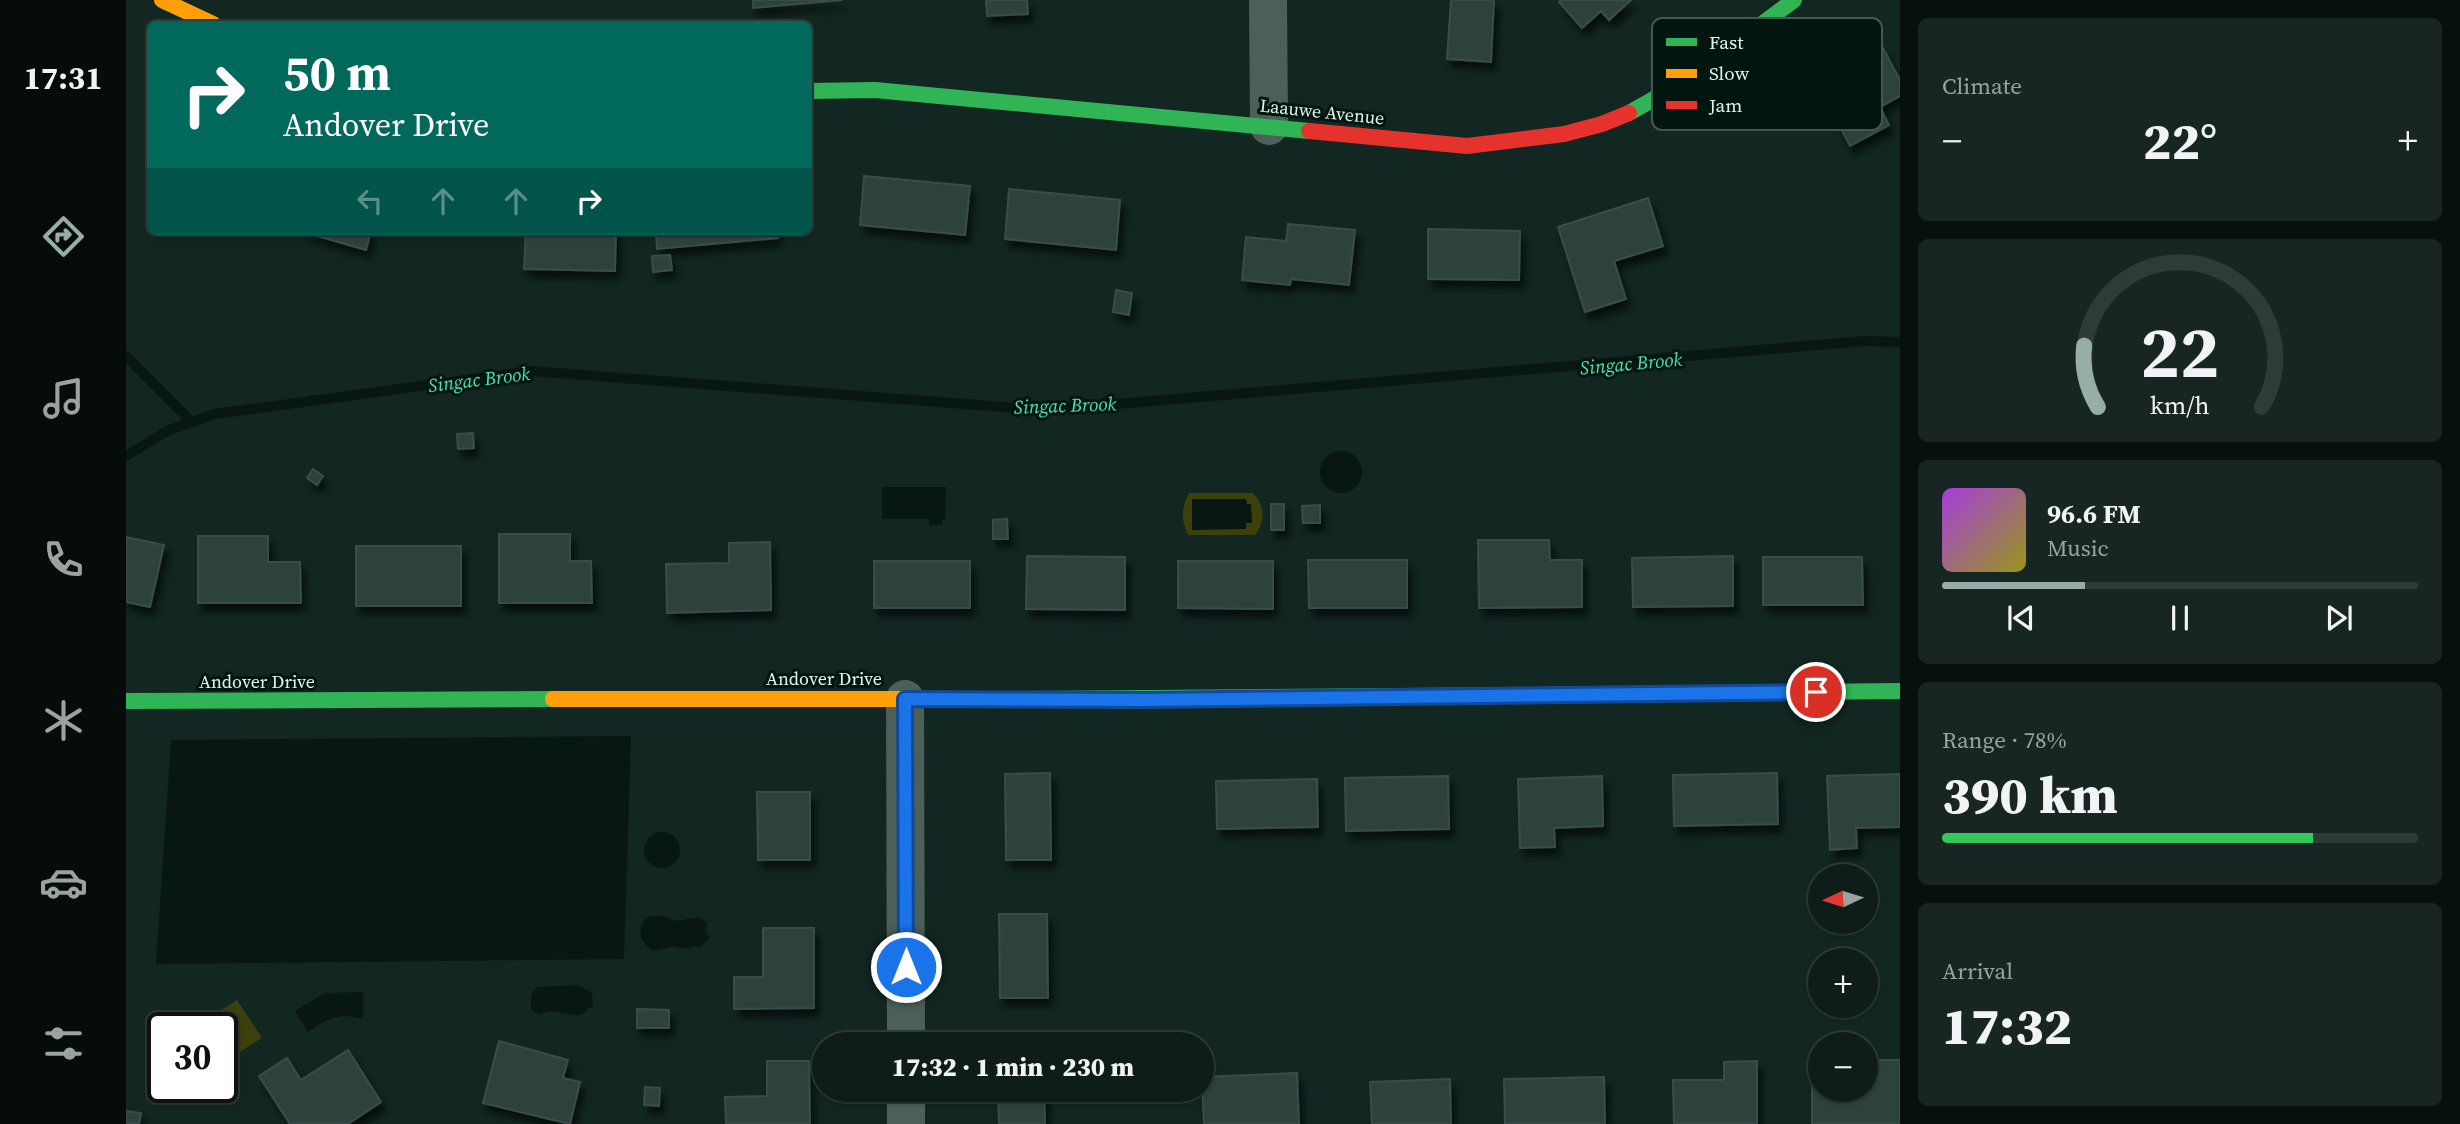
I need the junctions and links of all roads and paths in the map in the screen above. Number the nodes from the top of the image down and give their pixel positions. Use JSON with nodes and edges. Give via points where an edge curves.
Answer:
{"nodes":[{"id":1,"x":162,"y":0,"type":"edge"},
{"id":2,"x":1268,"y":0,"type":"edge"},
{"id":3,"x":1787,"y":3,"type":"edge"},
{"id":4,"x":1768,"y":18,"type":"edge"},
{"id":5,"x":207,"y":21,"type":"edge"},
{"id":6,"x":812,"y":91,"type":"edge"},
{"id":7,"x":1652,"y":100,"type":"edge"},
{"id":8,"x":1269,"y":126,"type":"junction"},
{"id":9,"x":1900,"y":691,"type":"edge"},
{"id":10,"x":905,"y":699,"type":"junction"},
{"id":11,"x":126,"y":701,"type":"edge"},
{"id":12,"x":906,"y":1032,"type":"edge"},
{"id":13,"x":906,"y":1102,"type":"edge"},
{"id":14,"x":906,"y":1124,"type":"edge"}],
"edges":[{"from":1,"to":5,"type":"street"},
{"from":2,"to":8,"type":"street"},
{"from":3,"to":4,"type":"street","name":"Laauwe Avenue"},
{"from":6,"to":8,"type":"street","name":"Laauwe Avenue","via":[[875,90]]},
{"from":7,"to":8,"type":"street","name":"Laauwe Avenue","via":[[1619,118],[1567,133],[1467,146]]},
{"from":9,"to":10,"type":"street","name":"Andover Drive"},
{"from":10,"to":11,"type":"street","name":"Andover Drive"},
{"from":10,"to":12,"type":"street"},
{"from":13,"to":14,"type":"street"}]}
